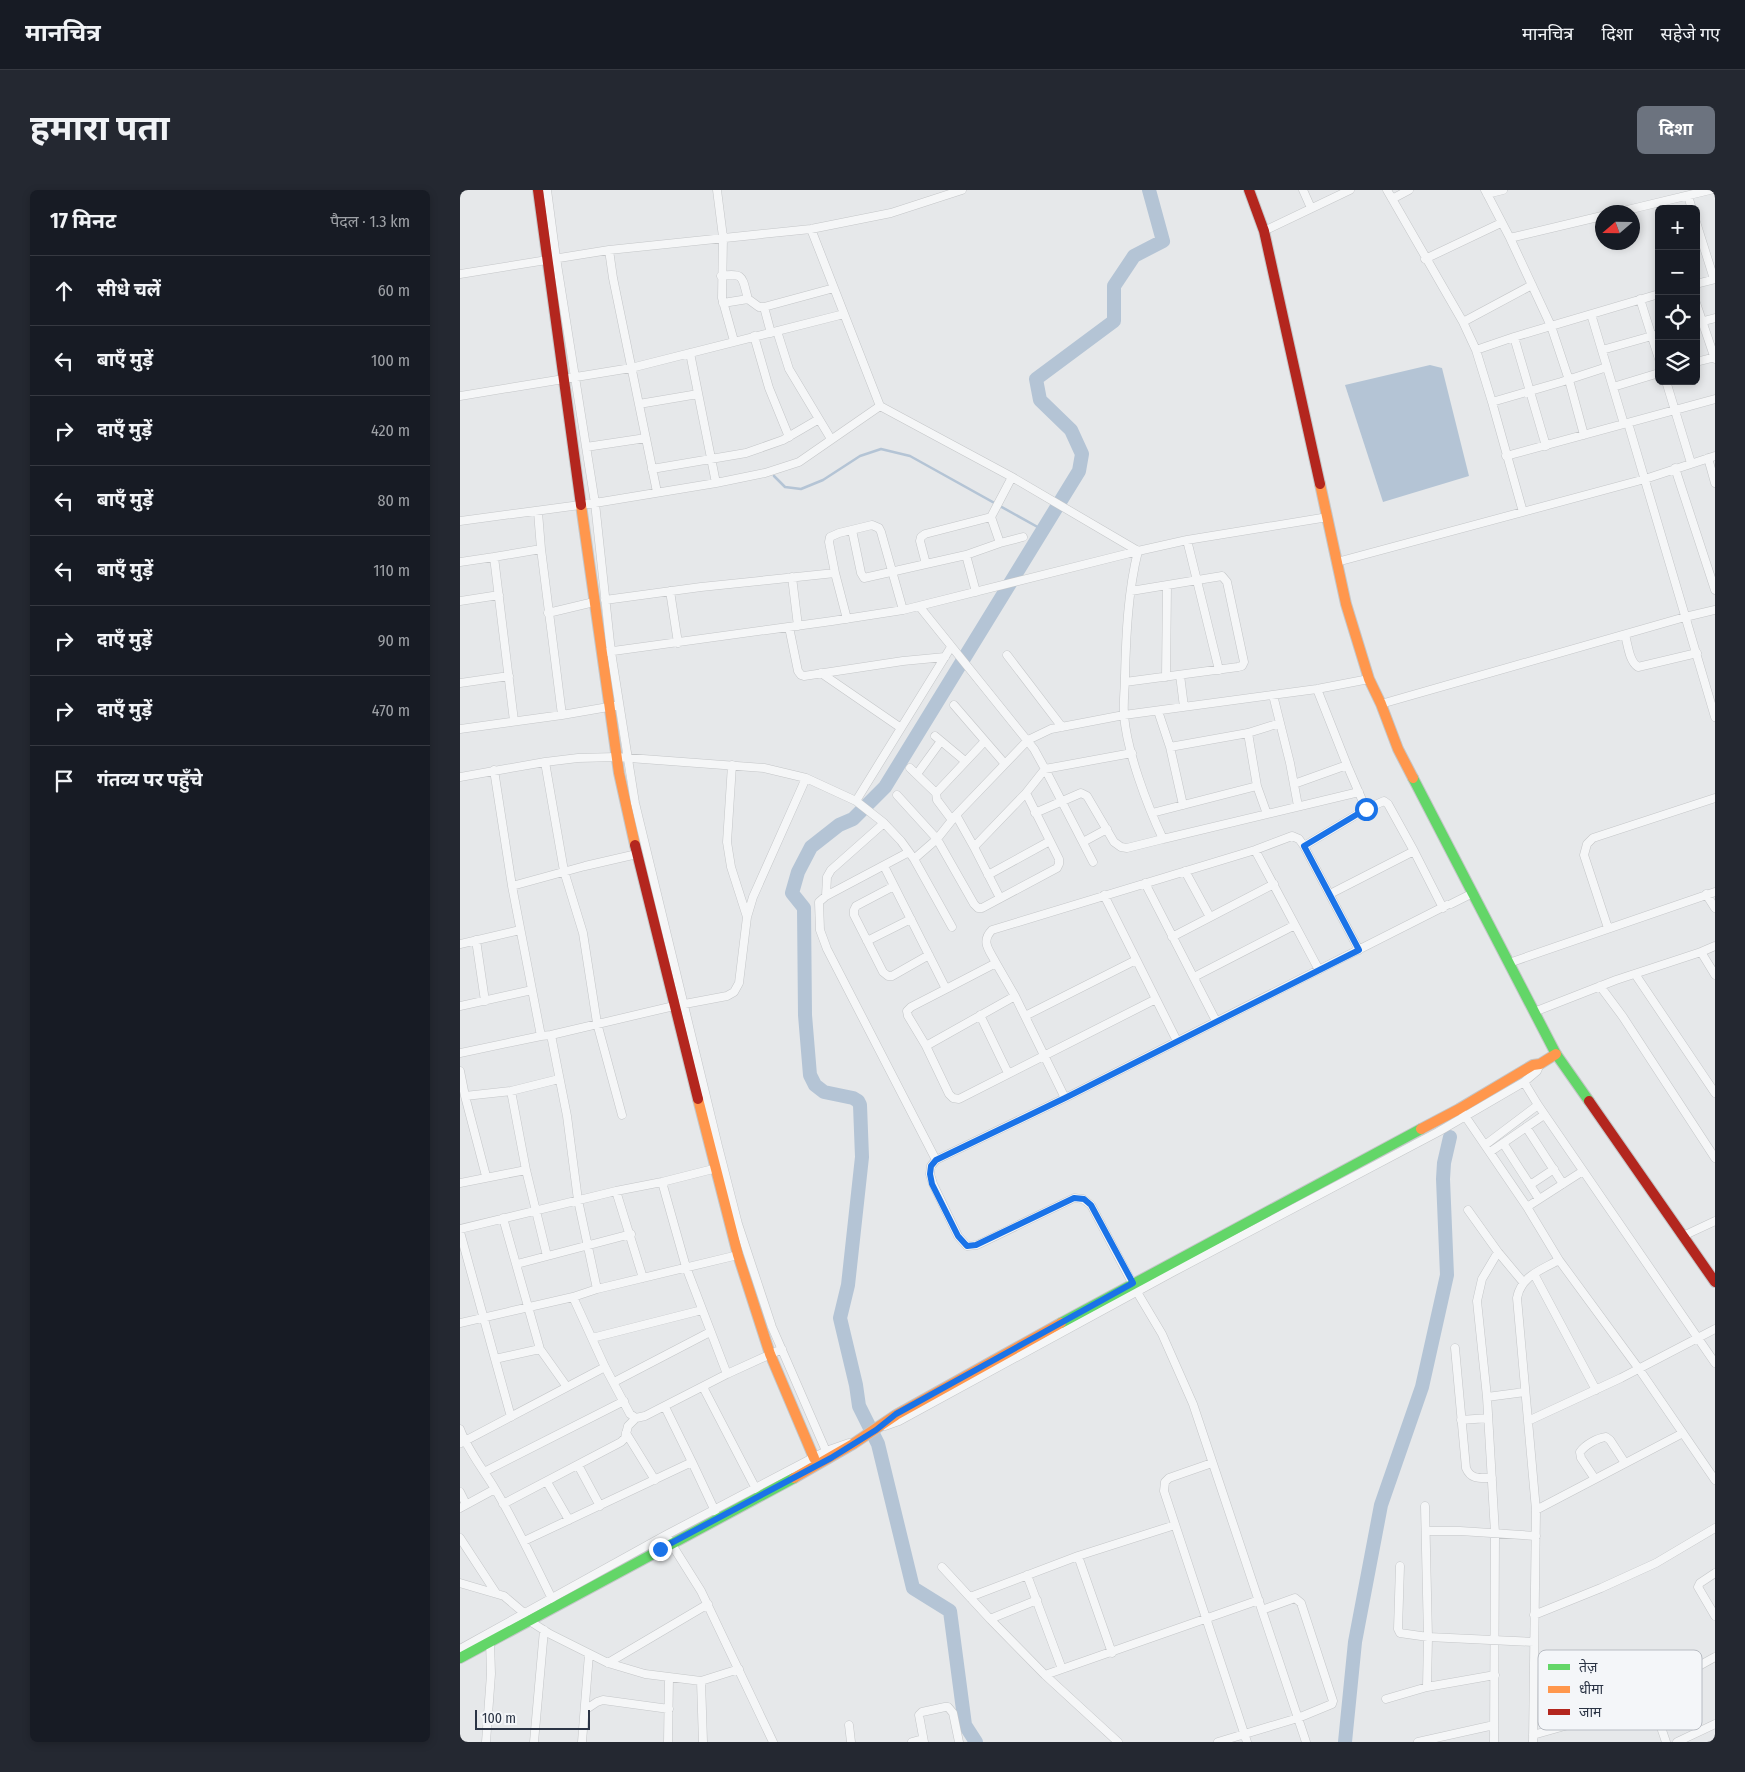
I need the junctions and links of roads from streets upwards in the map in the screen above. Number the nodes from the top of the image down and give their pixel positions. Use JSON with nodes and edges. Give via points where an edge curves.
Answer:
{"nodes":[{"id":1,"x":538,"y":190,"type":"edge"},
{"id":2,"x":547,"y":190,"type":"edge"},
{"id":3,"x":717,"y":190,"type":"edge"},
{"id":4,"x":962,"y":190,"type":"edge"},
{"id":5,"x":1249,"y":190,"type":"edge"},
{"id":6,"x":1303,"y":190,"type":"edge"},
{"id":7,"x":1350,"y":190,"type":"edge"},
{"id":8,"x":1387,"y":190,"type":"edge"},
{"id":9,"x":1409,"y":190,"type":"edge"},
{"id":10,"x":1503,"y":190,"type":"edge"},
{"id":11,"x":1710,"y":190,"type":"edge"},
{"id":12,"x":1486,"y":192,"type":"edge"},
{"id":13,"x":1688,"y":196,"type":"junction"},
{"id":14,"x":1392,"y":199,"type":"junction"},
{"id":15,"x":1691,"y":205,"type":"edge"},
{"id":16,"x":1640,"y":207,"type":"edge"},
{"id":17,"x":1311,"y":208,"type":"junction"},
{"id":18,"x":1595,"y":218,"type":"edge"},
{"id":19,"x":1501,"y":223,"type":"junction"},
{"id":20,"x":811,"y":229,"type":"junction"},
{"id":21,"x":1264,"y":231,"type":"junction"},
{"id":22,"x":1700,"y":235,"type":"edge"},
{"id":23,"x":724,"y":237,"type":"junction"},
{"id":24,"x":1510,"y":238,"type":"junction"},
{"id":25,"x":609,"y":250,"type":"junction"},
{"id":26,"x":552,"y":259,"type":"junction"},
{"id":27,"x":1425,"y":259,"type":"junction"},
{"id":28,"x":460,"y":274,"type":"edge"},
{"id":29,"x":722,"y":276,"type":"junction"},
{"id":30,"x":1714,"y":279,"type":"edge"},
{"id":31,"x":1700,"y":283,"type":"edge"},
{"id":32,"x":1532,"y":285,"type":"junction"},
{"id":33,"x":834,"y":288,"type":"junction"},
{"id":34,"x":1655,"y":295,"type":"edge"},
{"id":35,"x":748,"y":298,"type":"junction"},
{"id":36,"x":1640,"y":299,"type":"junction"},
{"id":37,"x":723,"y":303,"type":"junction"},
{"id":38,"x":764,"y":307,"type":"junction"},
{"id":39,"x":844,"y":314,"type":"junction"},
{"id":40,"x":1591,"y":314,"type":"junction"},
{"id":41,"x":1715,"y":318,"type":"edge"},
{"id":42,"x":1463,"y":322,"type":"junction"},
{"id":43,"x":1700,"y":322,"type":"edge"},
{"id":44,"x":1700,"y":324,"type":"edge"},
{"id":45,"x":1551,"y":326,"type":"junction"},
{"id":46,"x":774,"y":332,"type":"junction"},
{"id":47,"x":1655,"y":335,"type":"edge"},
{"id":48,"x":754,"y":336,"type":"junction"},
{"id":49,"x":1514,"y":337,"type":"junction"},
{"id":50,"x":734,"y":341,"type":"junction"},
{"id":51,"x":1476,"y":350,"type":"junction"},
{"id":52,"x":1602,"y":350,"type":"junction"},
{"id":53,"x":690,"y":352,"type":"junction"},
{"id":54,"x":1715,"y":358,"type":"edge"},
{"id":55,"x":1700,"y":361,"type":"edge"},
{"id":56,"x":1607,"y":366,"type":"junction"},
{"id":57,"x":631,"y":368,"type":"junction"},
{"id":58,"x":1655,"y":374,"type":"edge"},
{"id":59,"x":575,"y":376,"type":"junction"},
{"id":60,"x":564,"y":378,"type":"junction"},
{"id":61,"x":1569,"y":380,"type":"junction"},
{"id":62,"x":1667,"y":385,"type":"edge"},
{"id":63,"x":1613,"y":387,"type":"junction"},
{"id":64,"x":1530,"y":391,"type":"junction"},
{"id":65,"x":698,"y":394,"type":"junction"},
{"id":66,"x":460,"y":396,"type":"edge"},
{"id":67,"x":1715,"y":400,"type":"edge"},
{"id":68,"x":1492,"y":402,"type":"junction"},
{"id":69,"x":639,"y":404,"type":"junction"},
{"id":70,"x":880,"y":406,"type":"junction"},
{"id":71,"x":1675,"y":411,"type":"junction"},
{"id":72,"x":818,"y":420,"type":"junction"},
{"id":73,"x":1626,"y":424,"type":"junction"},
{"id":74,"x":1584,"y":435,"type":"junction"},
{"id":75,"x":789,"y":437,"type":"junction"},
{"id":76,"x":646,"y":438,"type":"junction"},
{"id":77,"x":831,"y":439,"type":"junction"},
{"id":78,"x":1546,"y":446,"type":"junction"},
{"id":79,"x":586,"y":447,"type":"junction"},
{"id":80,"x":1506,"y":456,"type":"junction"},
{"id":81,"x":1712,"y":457,"type":"edge"},
{"id":82,"x":711,"y":460,"type":"junction"},
{"id":83,"x":1691,"y":463,"type":"junction"},
{"id":84,"x":1676,"y":468,"type":"junction"},
{"id":85,"x":652,"y":469,"type":"junction"},
{"id":86,"x":1012,"y":477,"type":"junction"},
{"id":87,"x":1645,"y":478,"type":"junction"},
{"id":88,"x":716,"y":483,"type":"junction"},
{"id":89,"x":1715,"y":483,"type":"edge"},
{"id":90,"x":657,"y":492,"type":"junction"},
{"id":91,"x":595,"y":503,"type":"junction"},
{"id":92,"x":581,"y":505,"type":"junction"},
{"id":93,"x":538,"y":512,"type":"junction"},
{"id":94,"x":1523,"y":512,"type":"junction"},
{"id":95,"x":993,"y":515,"type":"junction"},
{"id":96,"x":1328,"y":517,"type":"junction"},
{"id":97,"x":460,"y":521,"type":"edge"},
{"id":98,"x":852,"y":530,"type":"junction"},
{"id":99,"x":1023,"y":537,"type":"dead end"},
{"id":100,"x":1187,"y":540,"type":"junction"},
{"id":101,"x":1000,"y":544,"type":"junction"},
{"id":102,"x":541,"y":549,"type":"junction"},
{"id":103,"x":1138,"y":551,"type":"junction"},
{"id":104,"x":966,"y":555,"type":"junction"},
{"id":105,"x":494,"y":557,"type":"junction"},
{"id":106,"x":460,"y":562,"type":"edge"},
{"id":107,"x":1338,"y":562,"type":"junction"},
{"id":108,"x":926,"y":564,"type":"junction"},
{"id":109,"x":835,"y":572,"type":"junction"},
{"id":110,"x":892,"y":572,"type":"junction"},
{"id":111,"x":792,"y":577,"type":"junction"},
{"id":112,"x":1196,"y":580,"type":"junction"},
{"id":113,"x":1167,"y":585,"type":"junction"},
{"id":114,"x":1715,"y":590,"type":"edge"},
{"id":115,"x":670,"y":591,"type":"junction"},
{"id":116,"x":1131,"y":591,"type":"junction"},
{"id":117,"x":976,"y":592,"type":"junction"},
{"id":118,"x":499,"y":595,"type":"junction"},
{"id":119,"x":605,"y":600,"type":"junction"},
{"id":120,"x":460,"y":601,"type":"edge"},
{"id":121,"x":594,"y":602,"type":"junction"},
{"id":122,"x":919,"y":606,"type":"junction"},
{"id":123,"x":903,"y":610,"type":"junction"},
{"id":124,"x":1715,"y":610,"type":"edge"},
{"id":125,"x":548,"y":613,"type":"junction"},
{"id":126,"x":1685,"y":617,"type":"junction"},
{"id":127,"x":847,"y":619,"type":"junction"},
{"id":128,"x":798,"y":626,"type":"junction"},
{"id":129,"x":789,"y":627,"type":"junction"},
{"id":130,"x":1625,"y":635,"type":"junction"},
{"id":131,"x":678,"y":643,"type":"junction"},
{"id":132,"x":952,"y":647,"type":"junction"},
{"id":133,"x":606,"y":652,"type":"junction"},
{"id":134,"x":1697,"y":652,"type":"junction"},
{"id":135,"x":1007,"y":655,"type":"dead end"},
{"id":136,"x":945,"y":657,"type":"junction"},
{"id":137,"x":1218,"y":670,"type":"junction"},
{"id":138,"x":821,"y":674,"type":"junction"},
{"id":139,"x":1180,"y":675,"type":"junction"},
{"id":140,"x":509,"y":676,"type":"junction"},
{"id":141,"x":1166,"y":677,"type":"junction"},
{"id":142,"x":1369,"y":679,"type":"junction"},
{"id":143,"x":1125,"y":682,"type":"junction"},
{"id":144,"x":460,"y":683,"type":"edge"},
{"id":145,"x":1317,"y":689,"type":"junction"},
{"id":146,"x":1273,"y":695,"type":"junction"},
{"id":147,"x":1381,"y":704,"type":"junction"},
{"id":148,"x":954,"y":705,"type":"dead end"},
{"id":149,"x":614,"y":706,"type":"junction"},
{"id":150,"x":1184,"y":707,"type":"junction"},
{"id":151,"x":1158,"y":711,"type":"junction"},
{"id":152,"x":562,"y":715,"type":"junction"},
{"id":153,"x":1124,"y":715,"type":"junction"},
{"id":154,"x":1715,"y":717,"type":"edge"},
{"id":155,"x":514,"y":721,"type":"junction"},
{"id":156,"x":1280,"y":723,"type":"junction"},
{"id":157,"x":1062,"y":727,"type":"junction"},
{"id":158,"x":901,"y":728,"type":"junction"},
{"id":159,"x":460,"y":729,"type":"edge"},
{"id":160,"x":1248,"y":733,"type":"junction"},
{"id":161,"x":1028,"y":740,"type":"junction"},
{"id":162,"x":985,"y":741,"type":"junction"},
{"id":163,"x":1170,"y":747,"type":"junction"},
{"id":164,"x":1132,"y":753,"type":"junction"},
{"id":165,"x":616,"y":757,"type":"junction"},
{"id":166,"x":627,"y":758,"type":"junction"},
{"id":167,"x":965,"y":761,"type":"junction"},
{"id":168,"x":545,"y":762,"type":"junction"},
{"id":169,"x":1005,"y":764,"type":"junction"},
{"id":170,"x":732,"y":765,"type":"junction"},
{"id":171,"x":1347,"y":765,"type":"junction"},
{"id":172,"x":910,"y":768,"type":"dead end"},
{"id":173,"x":1045,"y":769,"type":"junction"},
{"id":174,"x":494,"y":770,"type":"junction"},
{"id":175,"x":917,"y":774,"type":"junction"},
{"id":176,"x":460,"y":777,"type":"edge"},
{"id":177,"x":806,"y":778,"type":"junction"},
{"id":178,"x":1294,"y":784,"type":"junction"},
{"id":179,"x":1257,"y":786,"type":"junction"},
{"id":180,"x":1359,"y":792,"type":"junction"},
{"id":181,"x":936,"y":793,"type":"junction"},
{"id":182,"x":1026,"y":793,"type":"junction"},
{"id":183,"x":897,"y":795,"type":"dead end"},
{"id":184,"x":1715,"y":798,"type":"edge"},
{"id":185,"x":1062,"y":801,"type":"junction"},
{"id":186,"x":859,"y":803,"type":"junction"},
{"id":187,"x":1183,"y":804,"type":"junction"},
{"id":188,"x":1298,"y":806,"type":"junction"},
{"id":189,"x":1366,"y":809,"type":"junction"},
{"id":190,"x":1036,"y":813,"type":"junction"},
{"id":191,"x":1152,"y":813,"type":"junction"},
{"id":192,"x":1267,"y":814,"type":"junction"},
{"id":193,"x":954,"y":818,"type":"junction"},
{"id":194,"x":881,"y":821,"type":"junction"},
{"id":195,"x":1107,"y":829,"type":"junction"},
{"id":196,"x":1163,"y":838,"type":"junction"},
{"id":197,"x":937,"y":839,"type":"junction"},
{"id":198,"x":1050,"y":841,"type":"junction"},
{"id":199,"x":1082,"y":842,"type":"junction"},
{"id":200,"x":974,"y":846,"type":"junction"},
{"id":201,"x":1304,"y":846,"type":"junction"},
{"id":202,"x":1255,"y":850,"type":"junction"},
{"id":203,"x":1414,"y":851,"type":"junction"},
{"id":204,"x":909,"y":852,"type":"junction"},
{"id":205,"x":637,"y":854,"type":"junction"},
{"id":206,"x":914,"y":859,"type":"junction"},
{"id":207,"x":1093,"y":862,"type":"dead end"},
{"id":208,"x":884,"y":866,"type":"junction"},
{"id":209,"x":1185,"y":871,"type":"junction"},
{"id":210,"x":564,"y":872,"type":"junction"},
{"id":211,"x":988,"y":875,"type":"junction"},
{"id":212,"x":1145,"y":883,"type":"junction"},
{"id":213,"x":1274,"y":884,"type":"junction"},
{"id":214,"x":512,"y":886,"type":"junction"},
{"id":215,"x":894,"y":886,"type":"junction"},
{"id":216,"x":1715,"y":892,"type":"edge"},
{"id":217,"x":1473,"y":893,"type":"junction"},
{"id":218,"x":1330,"y":894,"type":"junction"},
{"id":219,"x":1706,"y":894,"type":"junction"},
{"id":220,"x":826,"y":896,"type":"junction"},
{"id":221,"x":1104,"y":896,"type":"junction"},
{"id":222,"x":1000,"y":898,"type":"junction"},
{"id":223,"x":1447,"y":906,"type":"junction"},
{"id":224,"x":1715,"y":908,"type":"edge"},
{"id":225,"x":747,"y":917,"type":"junction"},
{"id":226,"x":1210,"y":917,"type":"junction"},
{"id":227,"x":911,"y":919,"type":"junction"},
{"id":228,"x":1295,"y":925,"type":"junction"},
{"id":229,"x":952,"y":927,"type":"dead end"},
{"id":230,"x":1608,"y":928,"type":"junction"},
{"id":231,"x":520,"y":930,"type":"junction"},
{"id":232,"x":1172,"y":936,"type":"junction"},
{"id":233,"x":476,"y":940,"type":"junction"},
{"id":234,"x":867,"y":941,"type":"junction"},
{"id":235,"x":460,"y":944,"type":"edge"},
{"id":236,"x":1715,"y":946,"type":"edge"},
{"id":237,"x":1359,"y":950,"type":"junction"},
{"id":238,"x":1701,"y":952,"type":"junction"},
{"id":239,"x":929,"y":955,"type":"junction"},
{"id":240,"x":1136,"y":960,"type":"junction"},
{"id":241,"x":996,"y":963,"type":"junction"},
{"id":242,"x":1509,"y":963,"type":"junction"},
{"id":243,"x":1319,"y":970,"type":"junction"},
{"id":244,"x":1635,"y":974,"type":"junction"},
{"id":245,"x":1715,"y":975,"type":"edge"},
{"id":246,"x":1194,"y":977,"type":"junction"},
{"id":247,"x":1600,"y":986,"type":"junction"},
{"id":248,"x":946,"y":989,"type":"junction"},
{"id":249,"x":532,"y":990,"type":"junction"},
{"id":250,"x":1015,"y":996,"type":"junction"},
{"id":251,"x":1156,"y":999,"type":"junction"},
{"id":252,"x":485,"y":1000,"type":"junction"},
{"id":253,"x":460,"y":1006,"type":"edge"},
{"id":254,"x":679,"y":1006,"type":"junction"},
{"id":255,"x":1534,"y":1012,"type":"junction"},
{"id":256,"x":980,"y":1015,"type":"junction"},
{"id":257,"x":1025,"y":1016,"type":"junction"},
{"id":258,"x":1216,"y":1021,"type":"junction"},
{"id":259,"x":597,"y":1023,"type":"junction"},
{"id":260,"x":551,"y":1035,"type":"junction"},
{"id":261,"x":541,"y":1036,"type":"junction"},
{"id":262,"x":1177,"y":1041,"type":"junction"},
{"id":263,"x":926,"y":1046,"type":"junction"},
{"id":264,"x":460,"y":1053,"type":"edge"},
{"id":265,"x":1556,"y":1054,"type":"junction"},
{"id":266,"x":1044,"y":1055,"type":"junction"},
{"id":267,"x":1540,"y":1064,"type":"junction"},
{"id":268,"x":460,"y":1071,"type":"edge"},
{"id":269,"x":1008,"y":1073,"type":"junction"},
{"id":270,"x":559,"y":1079,"type":"junction"},
{"id":271,"x":1524,"y":1082,"type":"junction"},
{"id":272,"x":511,"y":1090,"type":"junction"},
{"id":273,"x":1715,"y":1093,"type":"edge"},
{"id":274,"x":465,"y":1096,"type":"junction"},
{"id":275,"x":1065,"y":1098,"type":"junction"},
{"id":276,"x":1538,"y":1105,"type":"junction"},
{"id":277,"x":1462,"y":1112,"type":"junction"},
{"id":278,"x":1544,"y":1115,"type":"junction"},
{"id":279,"x":622,"y":1116,"type":"dead end"},
{"id":280,"x":1526,"y":1127,"type":"junction"},
{"id":281,"x":1503,"y":1143,"type":"junction"},
{"id":282,"x":1485,"y":1145,"type":"junction"},
{"id":283,"x":1490,"y":1152,"type":"junction"},
{"id":284,"x":1715,"y":1158,"type":"edge"},
{"id":285,"x":936,"y":1160,"type":"junction"},
{"id":286,"x":719,"y":1167,"type":"junction"},
{"id":287,"x":1554,"y":1169,"type":"junction"},
{"id":288,"x":526,"y":1170,"type":"junction"},
{"id":289,"x":1583,"y":1171,"type":"junction"},
{"id":290,"x":486,"y":1176,"type":"junction"},
{"id":291,"x":460,"y":1182,"type":"edge"},
{"id":292,"x":662,"y":1182,"type":"junction"},
{"id":293,"x":1563,"y":1184,"type":"junction"},
{"id":294,"x":1530,"y":1185,"type":"junction"},
{"id":295,"x":616,"y":1191,"type":"junction"},
{"id":296,"x":1540,"y":1199,"type":"junction"},
{"id":297,"x":578,"y":1200,"type":"junction"},
{"id":298,"x":1527,"y":1207,"type":"junction"},
{"id":299,"x":535,"y":1210,"type":"junction"},
{"id":300,"x":1468,"y":1210,"type":"dead end"},
{"id":301,"x":503,"y":1218,"type":"junction"},
{"id":302,"x":1715,"y":1221,"type":"edge"},
{"id":303,"x":460,"y":1231,"type":"edge"},
{"id":304,"x":630,"y":1234,"type":"junction"},
{"id":305,"x":1683,"y":1236,"type":"junction"},
{"id":306,"x":588,"y":1245,"type":"junction"},
{"id":307,"x":1498,"y":1252,"type":"junction"},
{"id":308,"x":738,"y":1255,"type":"junction"},
{"id":309,"x":547,"y":1256,"type":"junction"},
{"id":310,"x":1559,"y":1260,"type":"junction"},
{"id":311,"x":517,"y":1264,"type":"junction"},
{"id":312,"x":686,"y":1267,"type":"junction"},
{"id":313,"x":1534,"y":1274,"type":"junction"},
{"id":314,"x":644,"y":1278,"type":"junction"},
{"id":315,"x":1523,"y":1282,"type":"junction"},
{"id":316,"x":1715,"y":1282,"type":"edge"},
{"id":317,"x":1135,"y":1288,"type":"junction"},
{"id":318,"x":597,"y":1289,"type":"junction"},
{"id":319,"x":573,"y":1297,"type":"junction"},
{"id":320,"x":529,"y":1307,"type":"junction"},
{"id":321,"x":702,"y":1310,"type":"junction"},
{"id":322,"x":484,"y":1317,"type":"junction"},
{"id":323,"x":460,"y":1323,"type":"edge"},
{"id":324,"x":1715,"y":1330,"type":"edge"},
{"id":325,"x":710,"y":1332,"type":"junction"},
{"id":326,"x":592,"y":1338,"type":"junction"},
{"id":327,"x":1698,"y":1339,"type":"junction"},
{"id":328,"x":1455,"y":1348,"type":"dead end"},
{"id":329,"x":540,"y":1349,"type":"junction"},
{"id":330,"x":782,"y":1349,"type":"junction"},
{"id":331,"x":770,"y":1354,"type":"junction"},
{"id":332,"x":494,"y":1359,"type":"junction"},
{"id":333,"x":1715,"y":1363,"type":"edge"},
{"id":334,"x":605,"y":1367,"type":"junction"},
{"id":335,"x":1639,"y":1369,"type":"junction"},
{"id":336,"x":727,"y":1374,"type":"junction"},
{"id":337,"x":614,"y":1382,"type":"junction"},
{"id":338,"x":567,"y":1387,"type":"junction"},
{"id":339,"x":703,"y":1387,"type":"junction"},
{"id":340,"x":1596,"y":1390,"type":"junction"},
{"id":341,"x":1525,"y":1392,"type":"junction"},
{"id":342,"x":1487,"y":1397,"type":"junction"},
{"id":343,"x":624,"y":1401,"type":"junction"},
{"id":344,"x":665,"y":1407,"type":"junction"},
{"id":345,"x":511,"y":1417,"type":"junction"},
{"id":346,"x":636,"y":1418,"type":"junction"},
{"id":347,"x":1488,"y":1418,"type":"junction"},
{"id":348,"x":1461,"y":1420,"type":"junction"},
{"id":349,"x":1528,"y":1421,"type":"junction"},
{"id":350,"x":460,"y":1429,"type":"edge"},
{"id":351,"x":1682,"y":1433,"type":"junction"},
{"id":352,"x":626,"y":1434,"type":"junction"},
{"id":353,"x":855,"y":1441,"type":"junction"},
{"id":354,"x":462,"y":1442,"type":"edge"},
{"id":355,"x":826,"y":1452,"type":"junction"},
{"id":356,"x":814,"y":1458,"type":"junction"},
{"id":357,"x":692,"y":1462,"type":"junction"},
{"id":358,"x":1212,"y":1462,"type":"junction"},
{"id":359,"x":1625,"y":1463,"type":"junction"},
{"id":360,"x":578,"y":1466,"type":"junction"},
{"id":361,"x":484,"y":1472,"type":"junction"},
{"id":362,"x":1492,"y":1478,"type":"junction"},
{"id":363,"x":1595,"y":1479,"type":"junction"},
{"id":364,"x":655,"y":1480,"type":"junction"},
{"id":365,"x":1715,"y":1480,"type":"edge"},
{"id":366,"x":546,"y":1482,"type":"junction"},
{"id":367,"x":756,"y":1488,"type":"junction"},
{"id":368,"x":495,"y":1489,"type":"junction"},
{"id":369,"x":460,"y":1492,"type":"edge"},
{"id":370,"x":503,"y":1504,"type":"junction"},
{"id":371,"x":463,"y":1506,"type":"edge"},
{"id":372,"x":600,"y":1506,"type":"junction"},
{"id":373,"x":1425,"y":1506,"type":"dead end"},
{"id":374,"x":1536,"y":1510,"type":"junction"},
{"id":375,"x":715,"y":1511,"type":"junction"},
{"id":376,"x":569,"y":1520,"type":"junction"},
{"id":377,"x":1175,"y":1525,"type":"junction"},
{"id":378,"x":1715,"y":1528,"type":"edge"},
{"id":379,"x":1426,"y":1530,"type":"junction"},
{"id":380,"x":1495,"y":1533,"type":"junction"},
{"id":381,"x":1536,"y":1536,"type":"junction"},
{"id":382,"x":460,"y":1538,"type":"edge"},
{"id":383,"x":669,"y":1539,"type":"junction"},
{"id":384,"x":524,"y":1542,"type":"junction"},
{"id":385,"x":1078,"y":1556,"type":"junction"},
{"id":386,"x":1400,"y":1566,"type":"dead end"},
{"id":387,"x":942,"y":1567,"type":"dead end"},
{"id":388,"x":1715,"y":1573,"type":"edge"},
{"id":389,"x":1027,"y":1575,"type":"junction"},
{"id":390,"x":460,"y":1583,"type":"edge"},
{"id":391,"x":496,"y":1593,"type":"junction"},
{"id":392,"x":970,"y":1597,"type":"junction"},
{"id":393,"x":552,"y":1599,"type":"junction"},
{"id":394,"x":1037,"y":1600,"type":"junction"},
{"id":395,"x":1259,"y":1600,"type":"junction"},
{"id":396,"x":708,"y":1604,"type":"junction"},
{"id":397,"x":1262,"y":1610,"type":"junction"},
{"id":398,"x":1534,"y":1615,"type":"junction"},
{"id":399,"x":1715,"y":1616,"type":"edge"},
{"id":400,"x":526,"y":1617,"type":"junction"},
{"id":401,"x":990,"y":1619,"type":"junction"},
{"id":402,"x":1206,"y":1619,"type":"junction"},
{"id":403,"x":544,"y":1630,"type":"junction"},
{"id":404,"x":1428,"y":1637,"type":"junction"},
{"id":405,"x":490,"y":1641,"type":"junction"},
{"id":406,"x":1495,"y":1641,"type":"junction"},
{"id":407,"x":1534,"y":1642,"type":"junction"},
{"id":408,"x":460,"y":1649,"type":"edge"},
{"id":409,"x":1112,"y":1653,"type":"junction"},
{"id":410,"x":589,"y":1654,"type":"junction"},
{"id":411,"x":1715,"y":1657,"type":"edge"},
{"id":412,"x":460,"y":1658,"type":"edge"},
{"id":413,"x":608,"y":1663,"type":"junction"},
{"id":414,"x":1702,"y":1664,"type":"edge"},
{"id":415,"x":739,"y":1669,"type":"junction"},
{"id":416,"x":1062,"y":1670,"type":"junction"},
{"id":417,"x":1045,"y":1675,"type":"junction"},
{"id":418,"x":1494,"y":1675,"type":"junction"},
{"id":419,"x":669,"y":1677,"type":"junction"},
{"id":420,"x":701,"y":1681,"type":"junction"},
{"id":421,"x":1427,"y":1688,"type":"junction"},
{"id":422,"x":1386,"y":1699,"type":"dead end"},
{"id":423,"x":668,"y":1709,"type":"junction"},
{"id":424,"x":585,"y":1710,"type":"junction"},
{"id":425,"x":1298,"y":1718,"type":"junction"},
{"id":426,"x":1715,"y":1724,"type":"edge"},
{"id":427,"x":849,"y":1725,"type":"dead end"},
{"id":428,"x":1494,"y":1725,"type":"junction"},
{"id":429,"x":1558,"y":1730,"type":"edge"},
{"id":430,"x":1662,"y":1730,"type":"edge"},
{"id":431,"x":1246,"y":1738,"type":"edge"},
{"id":432,"x":1533,"y":1739,"type":"edge"},
{"id":433,"x":924,"y":1741,"type":"edge"},
{"id":434,"x":486,"y":1742,"type":"edge"},
{"id":435,"x":534,"y":1742,"type":"edge"},
{"id":436,"x":582,"y":1742,"type":"edge"},
{"id":437,"x":668,"y":1742,"type":"edge"},
{"id":438,"x":703,"y":1742,"type":"edge"},
{"id":439,"x":773,"y":1742,"type":"edge"},
{"id":440,"x":852,"y":1742,"type":"edge"},
{"id":441,"x":912,"y":1742,"type":"edge"},
{"id":442,"x":958,"y":1742,"type":"edge"},
{"id":443,"x":1118,"y":1742,"type":"edge"},
{"id":444,"x":1218,"y":1742,"type":"edge"},
{"id":445,"x":1306,"y":1742,"type":"edge"},
{"id":446,"x":1418,"y":1742,"type":"edge"},
{"id":447,"x":1494,"y":1742,"type":"edge"},
{"id":448,"x":1666,"y":1742,"type":"edge"},
{"id":449,"x":1677,"y":1742,"type":"edge"}],
"edges":[{"from":1,"to":26,"type":"street"},
{"from":2,"to":26,"type":"street"},
{"from":3,"to":23,"type":"street"},
{"from":4,"to":20,"type":"street","via":[[891,213]]},
{"from":5,"to":21,"type":"street"},
{"from":6,"to":17,"type":"street"},
{"from":7,"to":17,"type":"street"},
{"from":8,"to":14,"type":"street"},
{"from":9,"to":14,"type":"street"},
{"from":10,"to":12,"type":"street"},
{"from":11,"to":13,"type":"street"},
{"from":12,"to":19,"type":"street"},
{"from":13,"to":15,"type":"street"},
{"from":13,"to":16,"type":"street"},
{"from":14,"to":27,"type":"street"},
{"from":17,"to":21,"type":"street"},
{"from":18,"to":24,"type":"street"},
{"from":19,"to":24,"type":"street"},
{"from":19,"to":27,"type":"street"},
{"from":20,"to":23,"type":"street"},
{"from":20,"to":33,"type":"street"},
{"from":21,"to":96,"type":"street"},
{"from":22,"to":30,"type":"street"},
{"from":23,"to":25,"type":"street"},
{"from":23,"to":29,"type":"street"},
{"from":24,"to":32,"type":"street"},
{"from":25,"to":26,"type":"street"},
{"from":25,"to":57,"type":"street"},
{"from":26,"to":28,"type":"street"},
{"from":26,"to":59,"type":"street"},
{"from":26,"to":60,"type":"street"},
{"from":27,"to":42,"type":"street"},
{"from":29,"to":35,"type":"street","via":[[739,275]]},
{"from":29,"to":37,"type":"street"},
{"from":30,"to":31,"type":"street"},
{"from":32,"to":42,"type":"street"},
{"from":32,"to":45,"type":"street"},
{"from":33,"to":38,"type":"street"},
{"from":33,"to":39,"type":"street"},
{"from":34,"to":36,"type":"street"},
{"from":35,"to":37,"type":"street"},
{"from":35,"to":38,"type":"street"},
{"from":36,"to":40,"type":"street"},
{"from":36,"to":47,"type":"street"},
{"from":37,"to":50,"type":"street"},
{"from":38,"to":46,"type":"street"},
{"from":39,"to":46,"type":"street"},
{"from":39,"to":70,"type":"street"},
{"from":40,"to":45,"type":"street"},
{"from":40,"to":52,"type":"street"},
{"from":41,"to":43,"type":"street"},
{"from":42,"to":51,"type":"street"},
{"from":44,"to":54,"type":"street"},
{"from":45,"to":49,"type":"street"},
{"from":45,"to":61,"type":"street"},
{"from":46,"to":48,"type":"street"},
{"from":46,"to":72,"type":"street","via":[[789,369]]},
{"from":47,"to":52,"type":"street"},
{"from":48,"to":50,"type":"street"},
{"from":48,"to":75,"type":"street","via":[[769,388]]},
{"from":49,"to":51,"type":"street"},
{"from":49,"to":64,"type":"street"},
{"from":50,"to":53,"type":"street"},
{"from":51,"to":68,"type":"street"},
{"from":52,"to":56,"type":"street"},
{"from":53,"to":57,"type":"street"},
{"from":53,"to":65,"type":"street"},
{"from":54,"to":55,"type":"street"},
{"from":56,"to":61,"type":"street"},
{"from":56,"to":63,"type":"street"},
{"from":57,"to":59,"type":"street"},
{"from":57,"to":69,"type":"street"},
{"from":58,"to":63,"type":"street"},
{"from":59,"to":60,"type":"street"},
{"from":59,"to":79,"type":"street"},
{"from":60,"to":66,"type":"street"},
{"from":60,"to":92,"type":"street"},
{"from":61,"to":64,"type":"street"},
{"from":61,"to":74,"type":"street"},
{"from":62,"to":71,"type":"street"},
{"from":63,"to":73,"type":"street"},
{"from":64,"to":68,"type":"street"},
{"from":64,"to":78,"type":"street"},
{"from":65,"to":69,"type":"street"},
{"from":65,"to":82,"type":"street"},
{"from":67,"to":71,"type":"street"},
{"from":68,"to":80,"type":"street"},
{"from":69,"to":76,"type":"street"},
{"from":70,"to":77,"type":"street"},
{"from":70,"to":86,"type":"street"},
{"from":71,"to":73,"type":"street"},
{"from":71,"to":83,"type":"street"},
{"from":72,"to":75,"type":"street"},
{"from":72,"to":77,"type":"street"},
{"from":73,"to":74,"type":"street"},
{"from":73,"to":87,"type":"street"},
{"from":74,"to":78,"type":"street"},
{"from":75,"to":82,"type":"street","via":[[746,453]]},
{"from":76,"to":79,"type":"street"},
{"from":76,"to":85,"type":"street"},
{"from":77,"to":88,"type":"street","via":[[799,462]]},
{"from":78,"to":80,"type":"street"},
{"from":79,"to":91,"type":"street"},
{"from":80,"to":94,"type":"street"},
{"from":81,"to":83,"type":"street"},
{"from":81,"to":89,"type":"street"},
{"from":82,"to":85,"type":"street"},
{"from":82,"to":88,"type":"street"},
{"from":83,"to":84,"type":"street"},
{"from":84,"to":87,"type":"street"},
{"from":84,"to":114,"type":"street"},
{"from":85,"to":90,"type":"street"},
{"from":86,"to":95,"type":"street"},
{"from":86,"to":103,"type":"street"},
{"from":87,"to":94,"type":"street"},
{"from":87,"to":126,"type":"street"},
{"from":88,"to":90,"type":"street"},
{"from":90,"to":91,"type":"street"},
{"from":91,"to":92,"type":"street"},
{"from":91,"to":119,"type":"street"},
{"from":92,"to":93,"type":"street"},
{"from":92,"to":121,"type":"street"},
{"from":93,"to":97,"type":"street"},
{"from":93,"to":102,"type":"street"},
{"from":94,"to":107,"type":"street"},
{"from":95,"to":101,"type":"street"},
{"from":95,"to":108,"type":"street","via":[[925,534],[920,541]]},
{"from":96,"to":100,"type":"street"},
{"from":96,"to":107,"type":"street"},
{"from":98,"to":109,"type":"street","via":[[830,538]]},
{"from":98,"to":110,"type":"street","via":[[872,525],[879,528]]},
{"from":98,"to":110,"type":"street","via":[[862,576],[868,578]]},
{"from":99,"to":101,"type":"street"},
{"from":100,"to":103,"type":"street"},
{"from":100,"to":112,"type":"street"},
{"from":101,"to":104,"type":"street"},
{"from":102,"to":105,"type":"street"},
{"from":102,"to":125,"type":"street"},
{"from":103,"to":116,"type":"street"},
{"from":103,"to":117,"type":"street"},
{"from":104,"to":108,"type":"street"},
{"from":104,"to":117,"type":"street"},
{"from":105,"to":106,"type":"street"},
{"from":105,"to":118,"type":"street"},
{"from":107,"to":142,"type":"street","via":[[1346,604]]},
{"from":108,"to":110,"type":"street"},
{"from":109,"to":111,"type":"street"},
{"from":109,"to":127,"type":"street"},
{"from":110,"to":123,"type":"street"},
{"from":111,"to":115,"type":"street"},
{"from":111,"to":128,"type":"street"},
{"from":112,"to":113,"type":"street"},
{"from":112,"to":137,"type":"street"},
{"from":112,"to":137,"type":"street","via":[[1222,576],[1227,582],[1244,662],[1242,666]]},
{"from":113,"to":116,"type":"street"},
{"from":113,"to":141,"type":"street"},
{"from":115,"to":119,"type":"street"},
{"from":115,"to":131,"type":"street"},
{"from":116,"to":143,"type":"street"},
{"from":117,"to":122,"type":"street"},
{"from":118,"to":120,"type":"street"},
{"from":118,"to":140,"type":"street"},
{"from":119,"to":133,"type":"street"},
{"from":121,"to":125,"type":"street"},
{"from":121,"to":133,"type":"street"},
{"from":122,"to":123,"type":"street"},
{"from":122,"to":132,"type":"street"},
{"from":123,"to":127,"type":"street"},
{"from":124,"to":126,"type":"street"},
{"from":125,"to":152,"type":"street"},
{"from":126,"to":130,"type":"street"},
{"from":126,"to":134,"type":"street"},
{"from":127,"to":128,"type":"street"},
{"from":128,"to":129,"type":"street"},
{"from":129,"to":131,"type":"street"},
{"from":129,"to":138,"type":"street","via":[[800,675]]},
{"from":130,"to":134,"type":"street","via":[[1632,660],[1638,667]]},
{"from":130,"to":147,"type":"street"},
{"from":131,"to":133,"type":"street"},
{"from":132,"to":136,"type":"street"},
{"from":132,"to":161,"type":"street"},
{"from":133,"to":149,"type":"street"},
{"from":134,"to":154,"type":"street"},
{"from":135,"to":157,"type":"street"},
{"from":136,"to":138,"type":"street"},
{"from":136,"to":158,"type":"street"},
{"from":137,"to":139,"type":"street"},
{"from":138,"to":158,"type":"street"},
{"from":139,"to":141,"type":"street"},
{"from":139,"to":150,"type":"street"},
{"from":140,"to":144,"type":"street"},
{"from":140,"to":155,"type":"street"},
{"from":141,"to":143,"type":"street"},
{"from":142,"to":145,"type":"street"},
{"from":142,"to":147,"type":"street"},
{"from":143,"to":153,"type":"street"},
{"from":145,"to":146,"type":"street"},
{"from":145,"to":171,"type":"street"},
{"from":146,"to":150,"type":"street"},
{"from":146,"to":156,"type":"street"},
{"from":147,"to":217,"type":"street","via":[[1398,749]]},
{"from":148,"to":162,"type":"street"},
{"from":149,"to":152,"type":"street"},
{"from":149,"to":165,"type":"street"},
{"from":149,"to":166,"type":"street"},
{"from":150,"to":151,"type":"street"},
{"from":151,"to":153,"type":"street"},
{"from":151,"to":163,"type":"street"},
{"from":152,"to":155,"type":"street"},
{"from":153,"to":157,"type":"street"},
{"from":153,"to":164,"type":"street"},
{"from":155,"to":159,"type":"street"},
{"from":156,"to":160,"type":"street"},
{"from":156,"to":178,"type":"street"},
{"from":157,"to":161,"type":"street"},
{"from":158,"to":186,"type":"street"},
{"from":160,"to":163,"type":"street"},
{"from":160,"to":179,"type":"street"},
{"from":161,"to":169,"type":"street"},
{"from":161,"to":173,"type":"street"},
{"from":162,"to":167,"type":"street"},
{"from":162,"to":169,"type":"street"},
{"from":163,"to":187,"type":"street"},
{"from":164,"to":173,"type":"street"},
{"from":164,"to":191,"type":"street"},
{"from":165,"to":166,"type":"street"},
{"from":165,"to":168,"type":"street"},
{"from":165,"to":205,"type":"street"},
{"from":166,"to":170,"type":"street"},
{"from":166,"to":254,"type":"street"},
{"from":167,"to":175,"type":"street","via":[[938,738]]},
{"from":167,"to":181,"type":"street"},
{"from":168,"to":174,"type":"street"},
{"from":168,"to":210,"type":"street"},
{"from":169,"to":193,"type":"street"},
{"from":170,"to":177,"type":"street"},
{"from":170,"to":225,"type":"street","via":[[727,842],[731,867]]},
{"from":171,"to":178,"type":"street"},
{"from":171,"to":180,"type":"street"},
{"from":172,"to":175,"type":"street"},
{"from":173,"to":182,"type":"street"},
{"from":173,"to":185,"type":"street"},
{"from":174,"to":176,"type":"street"},
{"from":174,"to":214,"type":"street"},
{"from":175,"to":181,"type":"street"},
{"from":177,"to":186,"type":"street"},
{"from":177,"to":225,"type":"street"},
{"from":178,"to":188,"type":"street"},
{"from":179,"to":187,"type":"street"},
{"from":179,"to":192,"type":"street"},
{"from":180,"to":188,"type":"street"},
{"from":180,"to":189,"type":"street"},
{"from":181,"to":193,"type":"street"},
{"from":182,"to":190,"type":"street"},
{"from":182,"to":200,"type":"street"},
{"from":183,"to":197,"type":"street"},
{"from":184,"to":230,"type":"street","via":[[1593,838],[1587,844],[1584,854]]},
{"from":185,"to":190,"type":"street"},
{"from":185,"to":195,"type":"street","via":[[1081,794],[1087,796]]},
{"from":185,"to":199,"type":"street"},
{"from":186,"to":194,"type":"street"},
{"from":187,"to":191,"type":"street"},
{"from":188,"to":192,"type":"street"},
{"from":189,"to":201,"type":"street"},
{"from":189,"to":203,"type":"street","via":[[1384,801],[1388,804]]},
{"from":190,"to":198,"type":"street"},
{"from":191,"to":196,"type":"street"},
{"from":192,"to":196,"type":"street"},
{"from":193,"to":197,"type":"street"},
{"from":193,"to":200,"type":"street"},
{"from":194,"to":204,"type":"street"},
{"from":194,"to":220,"type":"street","via":[[831,870],[827,877]]},
{"from":195,"to":196,"type":"street","via":[[1114,842],[1127,848]]},
{"from":195,"to":199,"type":"street"},
{"from":197,"to":206,"type":"street"},
{"from":197,"to":222,"type":"street","via":[[978,908]]},
{"from":198,"to":211,"type":"street"},
{"from":198,"to":222,"type":"street","via":[[1059,859],[1057,868]]},
{"from":199,"to":207,"type":"street"},
{"from":200,"to":211,"type":"street"},
{"from":201,"to":202,"type":"street","via":[[1300,839],[1292,836]]},
{"from":201,"to":218,"type":"street"},
{"from":202,"to":209,"type":"street"},
{"from":202,"to":213,"type":"street"},
{"from":203,"to":218,"type":"street"},
{"from":203,"to":223,"type":"street"},
{"from":204,"to":206,"type":"street"},
{"from":204,"to":208,"type":"street"},
{"from":205,"to":210,"type":"street"},
{"from":205,"to":254,"type":"street"},
{"from":206,"to":229,"type":"street"},
{"from":208,"to":215,"type":"street"},
{"from":208,"to":220,"type":"street"},
{"from":209,"to":212,"type":"street"},
{"from":209,"to":226,"type":"street"},
{"from":210,"to":214,"type":"street"},
{"from":210,"to":259,"type":"street","via":[[583,933]]},
{"from":211,"to":222,"type":"street"},
{"from":212,"to":221,"type":"street"},
{"from":212,"to":232,"type":"street"},
{"from":213,"to":226,"type":"street"},
{"from":213,"to":228,"type":"street"},
{"from":214,"to":231,"type":"street"},
{"from":215,"to":227,"type":"street"},
{"from":215,"to":234,"type":"street","via":[[854,910]]},
{"from":216,"to":219,"type":"street"},
{"from":217,"to":223,"type":"street"},
{"from":217,"to":242,"type":"street"},
{"from":218,"to":237,"type":"street"},
{"from":219,"to":224,"type":"street"},
{"from":219,"to":230,"type":"street"},
{"from":220,"to":285,"type":"street","via":[[819,902],[818,910],[825,945]]},
{"from":221,"to":240,"type":"street"},
{"from":221,"to":241,"type":"street","via":[[992,930],[986,942]]},
{"from":223,"to":237,"type":"street"},
{"from":225,"to":254,"type":"street","via":[[739,984],[734,992]]},
{"from":226,"to":232,"type":"street"},
{"from":227,"to":234,"type":"street"},
{"from":227,"to":239,"type":"street"},
{"from":228,"to":243,"type":"street"},
{"from":228,"to":246,"type":"street"},
{"from":230,"to":242,"type":"street"},
{"from":231,"to":233,"type":"street"},
{"from":231,"to":249,"type":"street"},
{"from":232,"to":246,"type":"street"},
{"from":233,"to":235,"type":"street"},
{"from":233,"to":252,"type":"street"},
{"from":234,"to":239,"type":"street","via":[[888,976]]},
{"from":236,"to":238,"type":"street"},
{"from":237,"to":243,"type":"street"},
{"from":238,"to":244,"type":"street"},
{"from":238,"to":245,"type":"street"},
{"from":239,"to":248,"type":"street"},
{"from":240,"to":251,"type":"street"},
{"from":240,"to":257,"type":"street"},
{"from":241,"to":248,"type":"street"},
{"from":241,"to":250,"type":"street"},
{"from":242,"to":255,"type":"street"},
{"from":243,"to":258,"type":"street"},
{"from":244,"to":247,"type":"street"},
{"from":244,"to":273,"type":"street"},
{"from":246,"to":258,"type":"street"},
{"from":247,"to":255,"type":"street"},
{"from":247,"to":284,"type":"street"},
{"from":248,"to":263,"type":"street","via":[[907,1011]]},
{"from":249,"to":252,"type":"street"},
{"from":249,"to":261,"type":"street"},
{"from":250,"to":256,"type":"street"},
{"from":250,"to":257,"type":"street"},
{"from":251,"to":262,"type":"street"},
{"from":251,"to":266,"type":"street"},
{"from":252,"to":253,"type":"street"},
{"from":254,"to":259,"type":"street"},
{"from":254,"to":286,"type":"street"},
{"from":255,"to":265,"type":"street"},
{"from":256,"to":263,"type":"street"},
{"from":256,"to":269,"type":"street"},
{"from":257,"to":266,"type":"street"},
{"from":258,"to":262,"type":"street"},
{"from":259,"to":260,"type":"street"},
{"from":259,"to":279,"type":"street"},
{"from":260,"to":261,"type":"street"},
{"from":260,"to":270,"type":"street"},
{"from":261,"to":264,"type":"street"},
{"from":262,"to":275,"type":"street"},
{"from":263,"to":269,"type":"street","via":[[953,1098],[958,1099]]},
{"from":265,"to":267,"type":"street"},
{"from":265,"to":305,"type":"street"},
{"from":266,"to":269,"type":"street"},
{"from":266,"to":275,"type":"street"},
{"from":267,"to":271,"type":"street","via":[[1537,1072]]},
{"from":267,"to":277,"type":"street","via":[[1533,1064]]},
{"from":268,"to":274,"type":"street"},
{"from":270,"to":272,"type":"street"},
{"from":270,"to":297,"type":"street"},
{"from":271,"to":276,"type":"street"},
{"from":271,"to":277,"type":"street"},
{"from":272,"to":274,"type":"street"},
{"from":272,"to":288,"type":"street"},
{"from":274,"to":290,"type":"street"},
{"from":275,"to":285,"type":"street"},
{"from":276,"to":278,"type":"street"},
{"from":276,"to":282,"type":"street"},
{"from":277,"to":282,"type":"street"},
{"from":277,"to":317,"type":"street"},
{"from":278,"to":280,"type":"street"},
{"from":278,"to":289,"type":"street"},
{"from":280,"to":281,"type":"street"},
{"from":280,"to":287,"type":"street"},
{"from":281,"to":283,"type":"street"},
{"from":281,"to":294,"type":"street"},
{"from":282,"to":283,"type":"street"},
{"from":283,"to":298,"type":"street"},
{"from":285,"to":317,"type":"street","via":[[931,1166],[932,1184],[958,1236],[967,1246],[976,1245],[1074,1198],[1084,1199],[1091,1205]]},
{"from":286,"to":292,"type":"street"},
{"from":286,"to":308,"type":"street"},
{"from":286,"to":330,"type":"street"},
{"from":287,"to":293,"type":"street"},
{"from":287,"to":294,"type":"street"},
{"from":288,"to":290,"type":"street"},
{"from":288,"to":299,"type":"street"},
{"from":289,"to":293,"type":"street"},
{"from":289,"to":327,"type":"street"},
{"from":290,"to":291,"type":"street"},
{"from":292,"to":295,"type":"street"},
{"from":292,"to":312,"type":"street"},
{"from":293,"to":296,"type":"street"},
{"from":294,"to":296,"type":"street"},
{"from":295,"to":297,"type":"street"},
{"from":295,"to":304,"type":"street"},
{"from":296,"to":298,"type":"street"},
{"from":297,"to":299,"type":"street"},
{"from":297,"to":306,"type":"street"},
{"from":298,"to":310,"type":"street"},
{"from":299,"to":301,"type":"street"},
{"from":299,"to":309,"type":"street"},
{"from":300,"to":307,"type":"street"},
{"from":301,"to":303,"type":"street"},
{"from":301,"to":311,"type":"street"},
{"from":302,"to":305,"type":"street"},
{"from":303,"to":322,"type":"street"},
{"from":304,"to":306,"type":"street"},
{"from":304,"to":314,"type":"street"},
{"from":305,"to":316,"type":"street"},
{"from":306,"to":309,"type":"street"},
{"from":306,"to":318,"type":"street"},
{"from":307,"to":315,"type":"street"},
{"from":307,"to":342,"type":"street","via":[[1482,1279],[1478,1294]]},
{"from":308,"to":312,"type":"street"},
{"from":308,"to":331,"type":"street"},
{"from":309,"to":311,"type":"street"},
{"from":310,"to":313,"type":"street"},
{"from":310,"to":335,"type":"street"},
{"from":311,"to":320,"type":"street"},
{"from":312,"to":314,"type":"street"},
{"from":312,"to":321,"type":"street"},
{"from":313,"to":315,"type":"street"},
{"from":313,"to":340,"type":"street"},
{"from":314,"to":318,"type":"street"},
{"from":315,"to":341,"type":"street","via":[[1516,1298]]},
{"from":317,"to":353,"type":"street","via":[[896,1414]]},
{"from":317,"to":358,"type":"street","via":[[1178,1368]]},
{"from":318,"to":319,"type":"street"},
{"from":319,"to":320,"type":"street"},
{"from":319,"to":326,"type":"street"},
{"from":320,"to":322,"type":"street"},
{"from":320,"to":329,"type":"street"},
{"from":321,"to":325,"type":"street"},
{"from":321,"to":326,"type":"street"},
{"from":322,"to":323,"type":"street"},
{"from":322,"to":332,"type":"street"},
{"from":324,"to":327,"type":"street"},
{"from":325,"to":336,"type":"street"},
{"from":325,"to":337,"type":"street"},
{"from":326,"to":334,"type":"street"},
{"from":327,"to":333,"type":"street"},
{"from":327,"to":335,"type":"street"},
{"from":328,"to":348,"type":"street"},
{"from":329,"to":332,"type":"street"},
{"from":329,"to":338,"type":"street"},
{"from":330,"to":331,"type":"street"},
{"from":330,"to":355,"type":"street"},
{"from":331,"to":336,"type":"street"},
{"from":331,"to":356,"type":"street"},
{"from":332,"to":345,"type":"street"},
{"from":334,"to":337,"type":"street"},
{"from":334,"to":338,"type":"street"},
{"from":335,"to":340,"type":"street"},
{"from":335,"to":351,"type":"street"},
{"from":336,"to":339,"type":"street"},
{"from":337,"to":343,"type":"street"},
{"from":338,"to":345,"type":"street"},
{"from":339,"to":344,"type":"street"},
{"from":339,"to":367,"type":"street"},
{"from":340,"to":349,"type":"street"},
{"from":341,"to":342,"type":"street"},
{"from":341,"to":349,"type":"street"},
{"from":342,"to":347,"type":"street"},
{"from":343,"to":346,"type":"street","via":[[630,1414]]},
{"from":343,"to":361,"type":"street"},
{"from":344,"to":346,"type":"street"},
{"from":344,"to":357,"type":"street"},
{"from":345,"to":354,"type":"street"},
{"from":346,"to":352,"type":"street","via":[[628,1426]]},
{"from":347,"to":348,"type":"street"},
{"from":347,"to":362,"type":"street"},
{"from":348,"to":362,"type":"street","via":[[1467,1472],[1473,1478]]},
{"from":349,"to":374,"type":"street"},
{"from":350,"to":354,"type":"street"},
{"from":351,"to":359,"type":"street"},
{"from":351,"to":365,"type":"street"},
{"from":352,"to":360,"type":"street","via":[[621,1442]]},
{"from":352,"to":364,"type":"street"},
{"from":353,"to":355,"type":"street"},
{"from":353,"to":383,"type":"street","via":[[831,1458]]},
{"from":354,"to":361,"type":"street"},
{"from":355,"to":356,"type":"street"},
{"from":356,"to":367,"type":"street"},
{"from":357,"to":364,"type":"street"},
{"from":357,"to":375,"type":"street"},
{"from":358,"to":377,"type":"street","via":[[1168,1478],[1165,1482],[1164,1491]]},
{"from":358,"to":395,"type":"street"},
{"from":359,"to":363,"type":"street"},
{"from":359,"to":363,"type":"street","via":[[1606,1437],[1584,1447],[1580,1452],[1582,1458]]},
{"from":360,"to":366,"type":"street"},
{"from":360,"to":372,"type":"street"},
{"from":361,"to":368,"type":"street"},
{"from":362,"to":380,"type":"street"},
{"from":363,"to":374,"type":"street"},
{"from":364,"to":372,"type":"street"},
{"from":366,"to":370,"type":"street"},
{"from":366,"to":376,"type":"street"},
{"from":367,"to":375,"type":"street"},
{"from":368,"to":370,"type":"street"},
{"from":368,"to":371,"type":"street"},
{"from":369,"to":371,"type":"street"},
{"from":370,"to":384,"type":"street"},
{"from":372,"to":376,"type":"street"},
{"from":373,"to":379,"type":"street"},
{"from":374,"to":381,"type":"street"},
{"from":375,"to":383,"type":"street"},
{"from":376,"to":384,"type":"street"},
{"from":377,"to":385,"type":"street"},
{"from":377,"to":402,"type":"street"},
{"from":378,"to":398,"type":"street","via":[[1656,1563]]},
{"from":379,"to":380,"type":"street"},
{"from":379,"to":404,"type":"street"},
{"from":380,"to":381,"type":"street"},
{"from":380,"to":406,"type":"street"},
{"from":381,"to":398,"type":"street"},
{"from":382,"to":391,"type":"street"},
{"from":383,"to":393,"type":"street"},
{"from":383,"to":396,"type":"street"},
{"from":383,"to":400,"type":"street"},
{"from":384,"to":393,"type":"street"},
{"from":385,"to":389,"type":"street"},
{"from":385,"to":409,"type":"street"},
{"from":386,"to":404,"type":"street","via":[[1398,1630],[1402,1634]]},
{"from":387,"to":392,"type":"street"},
{"from":388,"to":399,"type":"street","via":[[1698,1587]]},
{"from":389,"to":392,"type":"street"},
{"from":389,"to":394,"type":"street"},
{"from":390,"to":391,"type":"street"},
{"from":391,"to":400,"type":"street","via":[[504,1596]]},
{"from":392,"to":401,"type":"street"},
{"from":393,"to":400,"type":"street"},
{"from":394,"to":401,"type":"street"},
{"from":394,"to":416,"type":"street"},
{"from":395,"to":397,"type":"street"},
{"from":395,"to":402,"type":"street"},
{"from":396,"to":413,"type":"street"},
{"from":396,"to":415,"type":"street"},
{"from":397,"to":425,"type":"street"},
{"from":397,"to":425,"type":"street","via":[[1296,1598],[1301,1603],[1333,1701],[1329,1706]]},
{"from":398,"to":407,"type":"street"},
{"from":400,"to":403,"type":"street"},
{"from":400,"to":405,"type":"street"},
{"from":400,"to":408,"type":"street"},
{"from":401,"to":417,"type":"street"},
{"from":402,"to":409,"type":"street"},
{"from":402,"to":431,"type":"street"},
{"from":403,"to":410,"type":"street"},
{"from":403,"to":435,"type":"street"},
{"from":404,"to":406,"type":"street"},
{"from":404,"to":421,"type":"street"},
{"from":405,"to":412,"type":"street"},
{"from":405,"to":434,"type":"street"},
{"from":406,"to":407,"type":"street"},
{"from":406,"to":418,"type":"street"},
{"from":407,"to":432,"type":"street"},
{"from":409,"to":416,"type":"street"},
{"from":410,"to":413,"type":"street"},
{"from":410,"to":424,"type":"street"},
{"from":411,"to":414,"type":"street"},
{"from":413,"to":419,"type":"street","via":[[644,1674]]},
{"from":415,"to":420,"type":"street"},
{"from":415,"to":439,"type":"street"},
{"from":416,"to":417,"type":"street"},
{"from":417,"to":443,"type":"street"},
{"from":418,"to":421,"type":"street"},
{"from":418,"to":428,"type":"street"},
{"from":419,"to":420,"type":"street"},
{"from":419,"to":423,"type":"street"},
{"from":420,"to":438,"type":"street"},
{"from":421,"to":422,"type":"street"},
{"from":423,"to":424,"type":"street","via":[[603,1700]]},
{"from":423,"to":437,"type":"street"},
{"from":424,"to":436,"type":"street"},
{"from":425,"to":431,"type":"street"},
{"from":425,"to":445,"type":"street"},
{"from":426,"to":449,"type":"street"},
{"from":427,"to":440,"type":"street"},
{"from":428,"to":446,"type":"street"},
{"from":428,"to":447,"type":"street"},
{"from":429,"to":432,"type":"street"},
{"from":430,"to":448,"type":"street"},
{"from":431,"to":444,"type":"street"},
{"from":433,"to":441,"type":"street"},
{"from":433,"to":442,"type":"street","via":[[918,1715],[948,1707]]}]}
